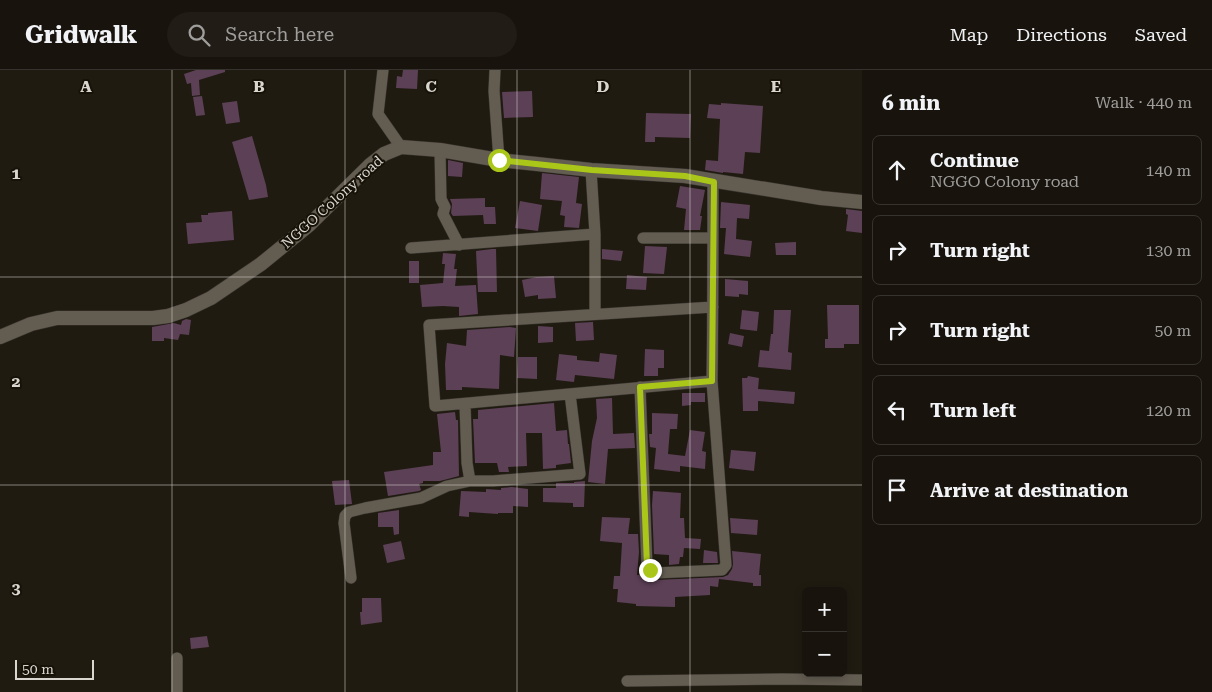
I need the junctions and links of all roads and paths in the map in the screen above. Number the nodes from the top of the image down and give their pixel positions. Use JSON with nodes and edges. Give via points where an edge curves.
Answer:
{"nodes":[{"id":1,"x":383,"y":70,"type":"edge"},
{"id":2,"x":495,"y":70,"type":"edge"},
{"id":3,"x":400,"y":147,"type":"junction"},
{"id":4,"x":440,"y":150,"type":"junction"},
{"id":5,"x":499,"y":160,"type":"junction"},
{"id":6,"x":592,"y":170,"type":"junction"},
{"id":7,"x":714,"y":182,"type":"junction"},
{"id":8,"x":862,"y":202,"type":"edge"},
{"id":9,"x":595,"y":234,"type":"junction"},
{"id":10,"x":644,"y":238,"type":"dead end"},
{"id":11,"x":713,"y":238,"type":"junction"},
{"id":12,"x":459,"y":245,"type":"junction"},
{"id":13,"x":411,"y":248,"type":"dead end"},
{"id":14,"x":713,"y":306,"type":"junction"},
{"id":15,"x":595,"y":314,"type":"junction"},
{"id":16,"x":0,"y":337,"type":"edge"},
{"id":17,"x":712,"y":381,"type":"junction"},
{"id":18,"x":640,"y":387,"type":"junction"},
{"id":19,"x":570,"y":394,"type":"junction"},
{"id":20,"x":465,"y":404,"type":"junction"},
{"id":21,"x":470,"y":481,"type":"junction"},
{"id":22,"x":350,"y":578,"type":"dead end"},
{"id":23,"x":177,"y":658,"type":"dead end"},
{"id":24,"x":862,"y":680,"type":"edge"},
{"id":25,"x":627,"y":681,"type":"dead end"},
{"id":26,"x":177,"y":692,"type":"edge"}],
"edges":[{"from":1,"to":3,"type":"street","via":[[378,114]]},
{"from":2,"to":5,"type":"street"},
{"from":3,"to":4,"type":"street"},
{"from":3,"to":16,"type":"street","name":"NGGO Colony road","via":[[370,164],[309,225],[260,264],[211,298],[186,310],[153,318],[57,318],[31,324]]},
{"from":4,"to":5,"type":"street"},
{"from":4,"to":12,"type":"street","via":[[443,214]]},
{"from":5,"to":6,"type":"street"},
{"from":6,"to":7,"type":"street","via":[[685,176]]},
{"from":6,"to":9,"type":"street"},
{"from":7,"to":8,"type":"street"},
{"from":7,"to":11,"type":"street"},
{"from":9,"to":12,"type":"street"},
{"from":9,"to":15,"type":"street"},
{"from":10,"to":11,"type":"street"},
{"from":11,"to":14,"type":"street"},
{"from":12,"to":13,"type":"street"},
{"from":14,"to":15,"type":"street"},
{"from":14,"to":17,"type":"street"},
{"from":15,"to":20,"type":"street","via":[[429,325],[435,406]]},
{"from":17,"to":18,"type":"street"},
{"from":17,"to":18,"type":"street","via":[[726,565],[722,570],[655,573],[647,566]]},
{"from":18,"to":19,"type":"street"},
{"from":19,"to":20,"type":"street"},
{"from":19,"to":21,"type":"street","via":[[580,474]]},
{"from":20,"to":21,"type":"street"},
{"from":21,"to":22,"type":"street","via":[[447,486],[421,498],[349,512],[344,522]]},
{"from":23,"to":26,"type":"street"},
{"from":24,"to":25,"type":"street"}]}
